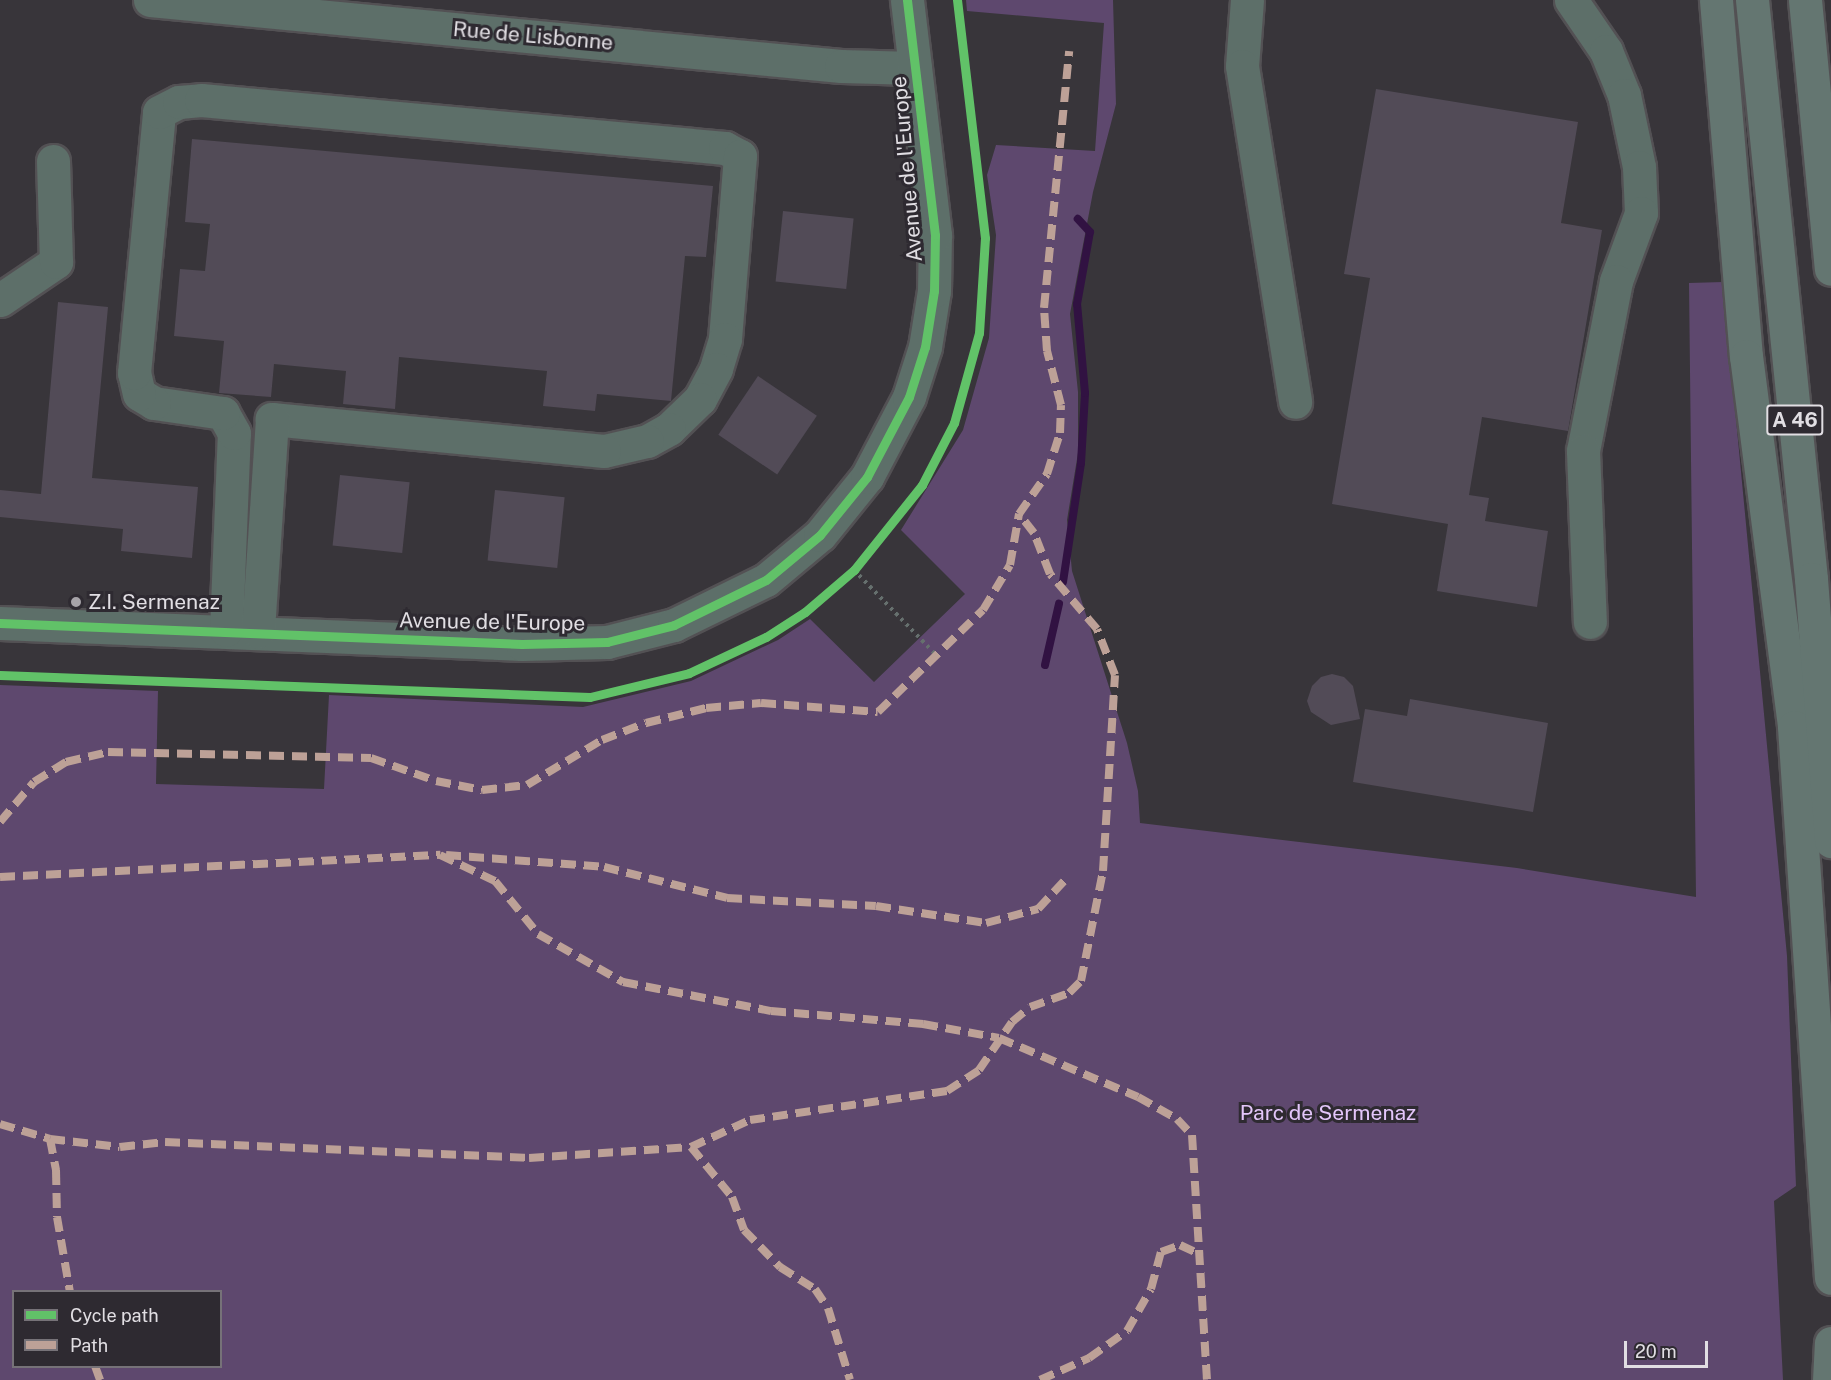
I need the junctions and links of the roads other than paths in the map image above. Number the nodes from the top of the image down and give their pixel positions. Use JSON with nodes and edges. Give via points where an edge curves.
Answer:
{"nodes":[{"id":1,"x":150,"y":0,"type":"edge"},
{"id":2,"x":907,"y":0,"type":"edge"},
{"id":3,"x":1247,"y":0,"type":"edge"},
{"id":4,"x":1571,"y":0,"type":"edge"},
{"id":5,"x":1716,"y":0,"type":"edge"},
{"id":6,"x":1752,"y":0,"type":"edge"},
{"id":7,"x":1806,"y":0,"type":"edge"},
{"id":8,"x":915,"y":68,"type":"junction"},
{"id":9,"x":53,"y":161,"type":"dead end"},
{"id":10,"x":1831,"y":268,"type":"edge"},
{"id":11,"x":0,"y":300,"type":"edge"},
{"id":12,"x":1295,"y":402,"type":"dead end"},
{"id":13,"x":0,"y":622,"type":"edge"},
{"id":14,"x":1590,"y":622,"type":"dead end"},
{"id":15,"x":226,"y":630,"type":"junction"},
{"id":16,"x":258,"y":632,"type":"junction"},
{"id":17,"x":1831,"y":841,"type":"edge"},
{"id":18,"x":1831,"y":1278,"type":"edge"},
{"id":19,"x":1831,"y":1343,"type":"edge"},
{"id":20,"x":1829,"y":1380,"type":"edge"}],
"edges":[{"from":1,"to":8,"type":"street","name":"Rue de Lisbonne","via":[[841,66]]},
{"from":2,"to":8,"type":"street","name":"Avenue de l'Europe"},
{"from":3,"to":12,"type":"street","via":[[1242,66]]},
{"from":4,"to":14,"type":"street","via":[[1606,51],[1624,94],[1639,167],[1641,213],[1616,281],[1583,451]]},
{"from":5,"to":18,"type":"highway","via":[[1746,356],[1794,727]]},
{"from":6,"to":17,"type":"highway","number":"A 46","via":[[1812,579]]},
{"from":7,"to":10,"type":"highway"},
{"from":8,"to":16,"type":"street","name":"Avenue de l'Europe","via":[[935,235],[934,291],[925,347],[909,397],[867,477],[820,535],[783,568],[674,625],[607,642],[522,644]]},
{"from":9,"to":11,"type":"street","via":[[57,262]]},
{"from":13,"to":15,"type":"street","name":"Avenue de l'Europe"},
{"from":15,"to":16,"type":"street","name":"Avenue de l'Europe"},
{"from":15,"to":16,"type":"street","via":[[234,433],[223,413],[147,399],[139,394],[134,373],[159,112],[179,102],[201,100],[725,148],[740,156],[725,339],[716,369],[700,399],[669,429],[647,441],[604,451],[272,419]]},
{"from":19,"to":20,"type":"highway"}]}
